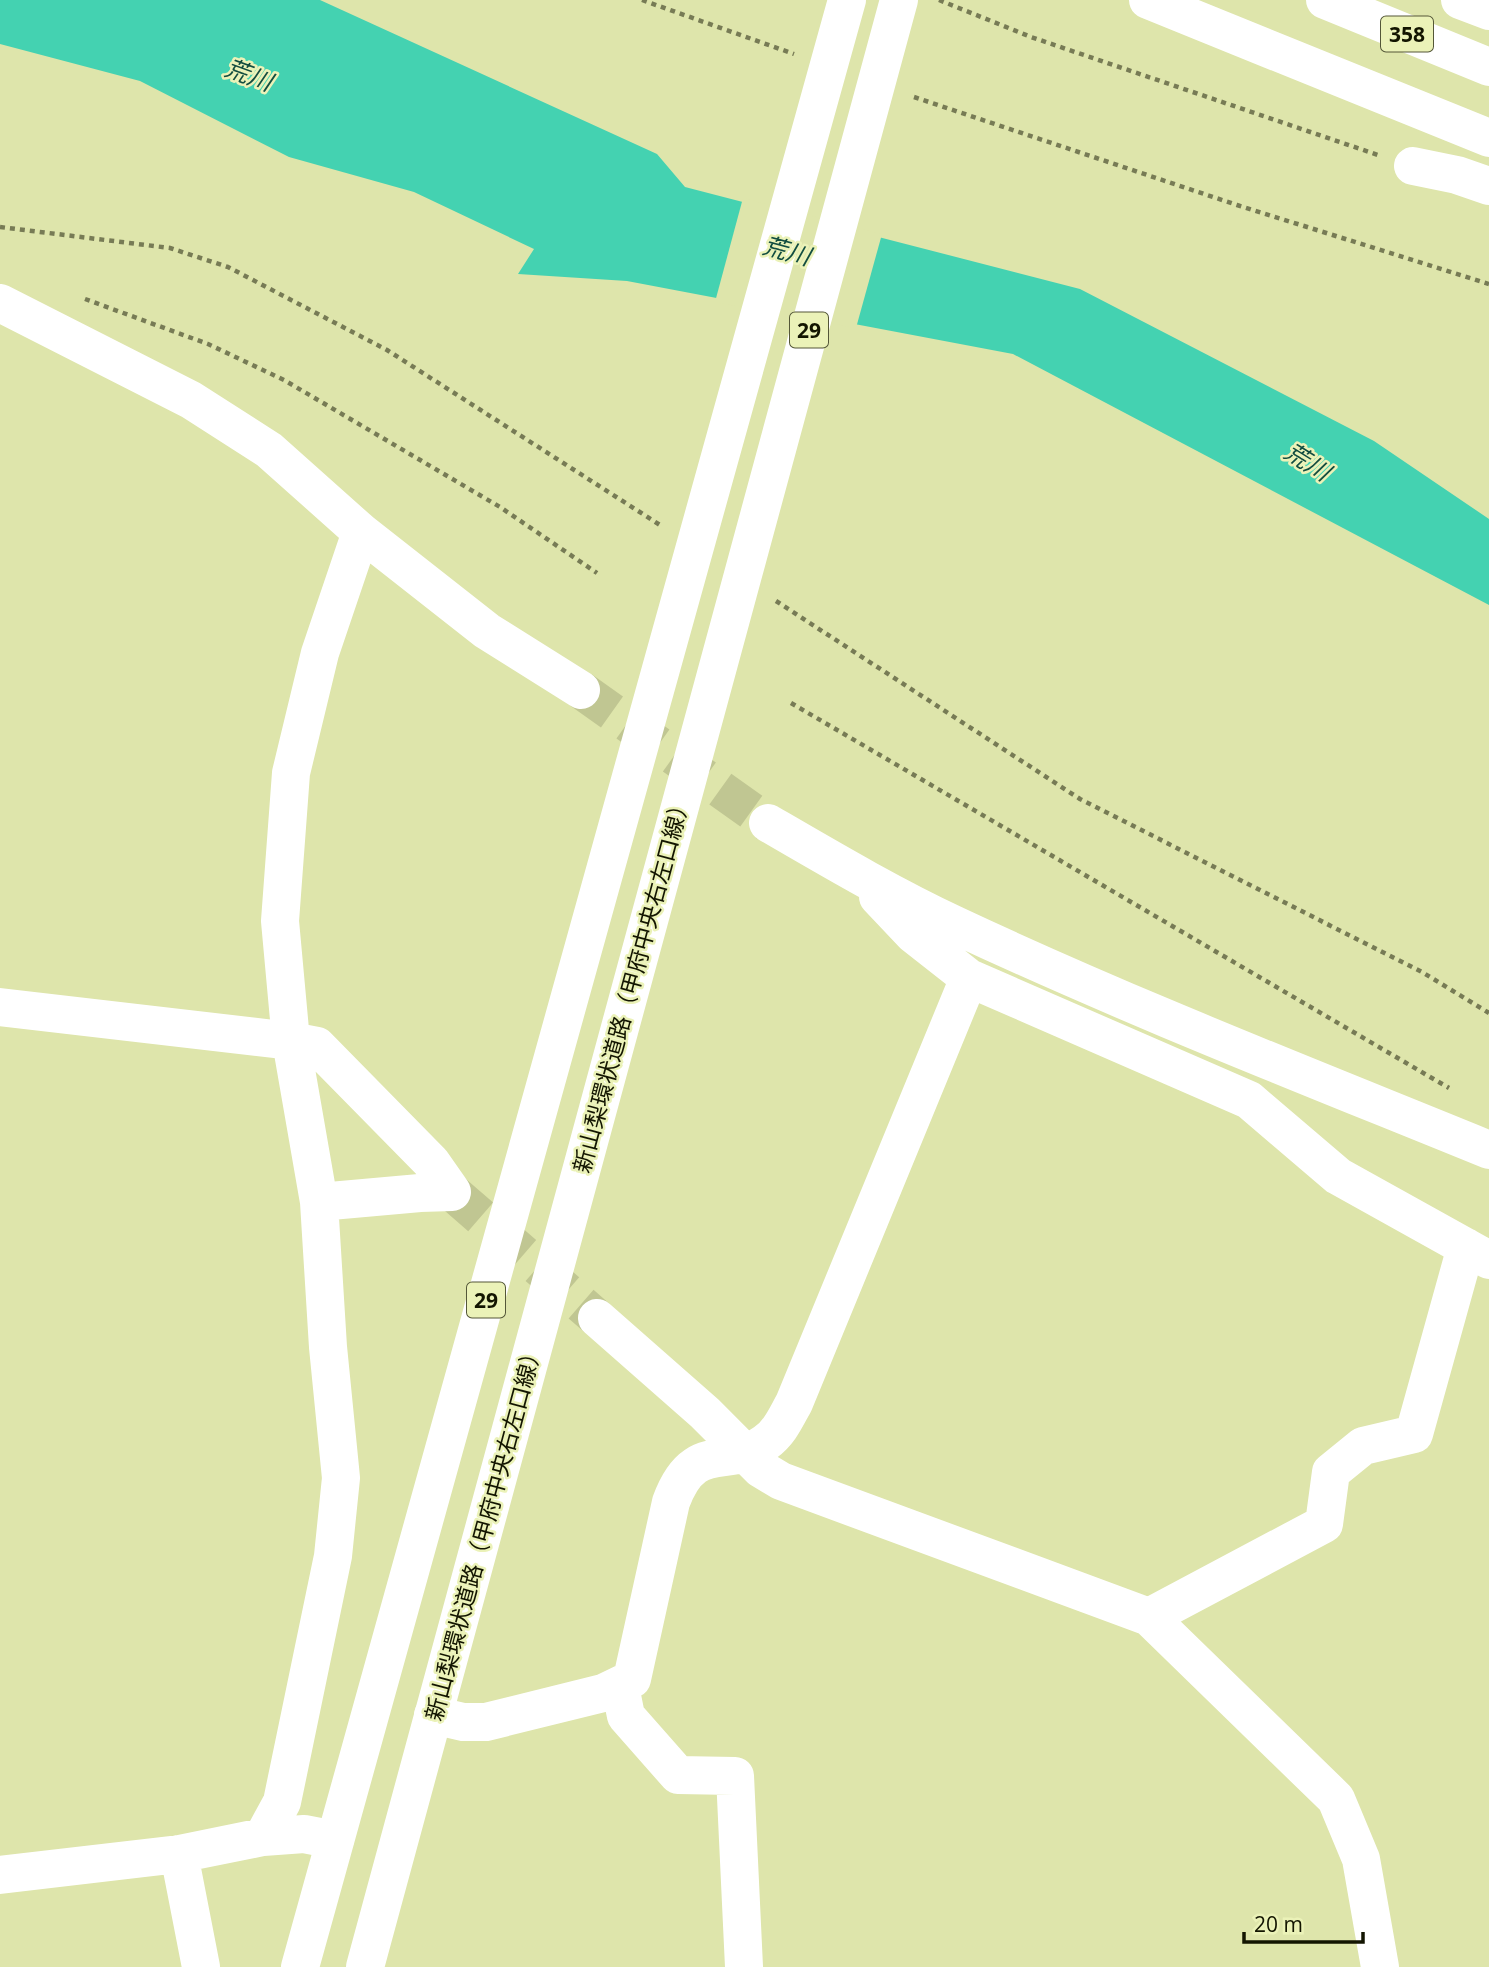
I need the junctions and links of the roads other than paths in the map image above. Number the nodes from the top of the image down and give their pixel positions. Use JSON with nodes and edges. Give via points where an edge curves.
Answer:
{"nodes":[{"id":1,"x":833,"y":0,"type":"edge"},
{"id":2,"x":846,"y":0,"type":"edge"},
{"id":3,"x":899,"y":0,"type":"edge"},
{"id":4,"x":1148,"y":0,"type":"edge"},
{"id":5,"x":1325,"y":0,"type":"edge"},
{"id":6,"x":1460,"y":0,"type":"edge"},
{"id":7,"x":1489,"y":11,"type":"edge"},
{"id":8,"x":1489,"y":67,"type":"edge"},
{"id":9,"x":1489,"y":138,"type":"edge"},
{"id":10,"x":1412,"y":166,"type":"road end"},
{"id":11,"x":1489,"y":187,"type":"edge"},
{"id":12,"x":793,"y":193,"type":"junction"},
{"id":13,"x":0,"y":303,"type":"edge"},
{"id":14,"x":361,"y":532,"type":"junction"},
{"id":15,"x":581,"y":690,"type":"tunnel mouth"},
{"id":16,"x":768,"y":823,"type":"tunnel mouth"},
{"id":17,"x":854,"y":873,"type":"junction"},
{"id":18,"x":969,"y":978,"type":"junction"},
{"id":19,"x":0,"y":1007,"type":"edge"},
{"id":20,"x":291,"y":1041,"type":"junction"},
{"id":21,"x":1489,"y":1150,"type":"edge"},
{"id":22,"x":319,"y":1202,"type":"junction"},
{"id":23,"x":1478,"y":1254,"type":"edge"},
{"id":24,"x":597,"y":1318,"type":"tunnel mouth"},
{"id":25,"x":744,"y":1452,"type":"junction"},
{"id":26,"x":1149,"y":1617,"type":"junction"},
{"id":27,"x":620,"y":1686,"type":"junction"},
{"id":28,"x":433,"y":1716,"type":"junction"},
{"id":29,"x":263,"y":1837,"type":"junction"},
{"id":30,"x":335,"y":1840,"type":"junction"},
{"id":31,"x":179,"y":1854,"type":"junction"},
{"id":32,"x":0,"y":1875,"type":"edge"},
{"id":33,"x":201,"y":1967,"type":"edge"},
{"id":34,"x":300,"y":1967,"type":"edge"},
{"id":35,"x":365,"y":1967,"type":"edge"},
{"id":36,"x":744,"y":1967,"type":"edge"},
{"id":37,"x":1380,"y":1967,"type":"edge"}],
"edges":[{"from":1,"to":12,"type":"main road"},
{"from":2,"to":12,"type":"main road","number":"29"},
{"from":3,"to":28,"type":"main road","name":"新山梨環状道路（甲府中央右左口線）","number":"29"},
{"from":4,"to":9,"type":"main road"},
{"from":5,"to":8,"type":"main road","number":"358"},
{"from":6,"to":7,"type":"main road","number":"358"},
{"from":10,"to":11,"type":"main road"},
{"from":12,"to":30,"type":"main road","number":"29"},
{"from":13,"to":14,"type":"main road","via":[[191,400],[269,450]]},
{"from":14,"to":15,"type":"main road","via":[[487,631]]},
{"from":14,"to":20,"type":"main road","via":[[320,653],[291,773],[280,921]]},
{"from":16,"to":17,"type":"main road"},
{"from":17,"to":18,"type":"main road","via":[[913,934]]},
{"from":17,"to":21,"type":"main road","via":[[1099,991]]},
{"from":18,"to":23,"type":"main road","via":[[1249,1100],[1338,1176]]},
{"from":18,"to":25,"type":"main road","via":[[794,1403],[778,1431],[764,1444]]},
{"from":19,"to":20,"type":"main road"},
{"from":20,"to":22,"type":"main road"},
{"from":20,"to":22,"type":"main road","via":[[317,1046],[431,1162],[452,1192]]},
{"from":22,"to":29,"type":"main road","via":[[341,1478],[333,1556],[282,1802]]},
{"from":23,"to":26,"type":"main road","via":[[1414,1434],[1363,1446],[1331,1472],[1324,1524]]},
{"from":24,"to":25,"type":"main road"},
{"from":25,"to":26,"type":"main road","via":[[782,1481]]},
{"from":25,"to":27,"type":"main road","via":[[694,1465],[676,1487],[635,1669],[632,1679]]},
{"from":26,"to":37,"type":"main road","via":[[1336,1799],[1361,1859]]},
{"from":27,"to":28,"type":"main road","via":[[486,1723]]},
{"from":27,"to":36,"type":"main road","via":[[626,1716],[678,1775],[735,1776]]},
{"from":28,"to":35,"type":"main road","name":"新山梨環状道路（甲府中央右左口線）","number":"29"},
{"from":29,"to":30,"type":"main road","via":[[304,1834]]},
{"from":29,"to":31,"type":"main road"},
{"from":30,"to":34,"type":"main road","number":"29"},
{"from":31,"to":32,"type":"main road"},
{"from":31,"to":33,"type":"main road"}]}
